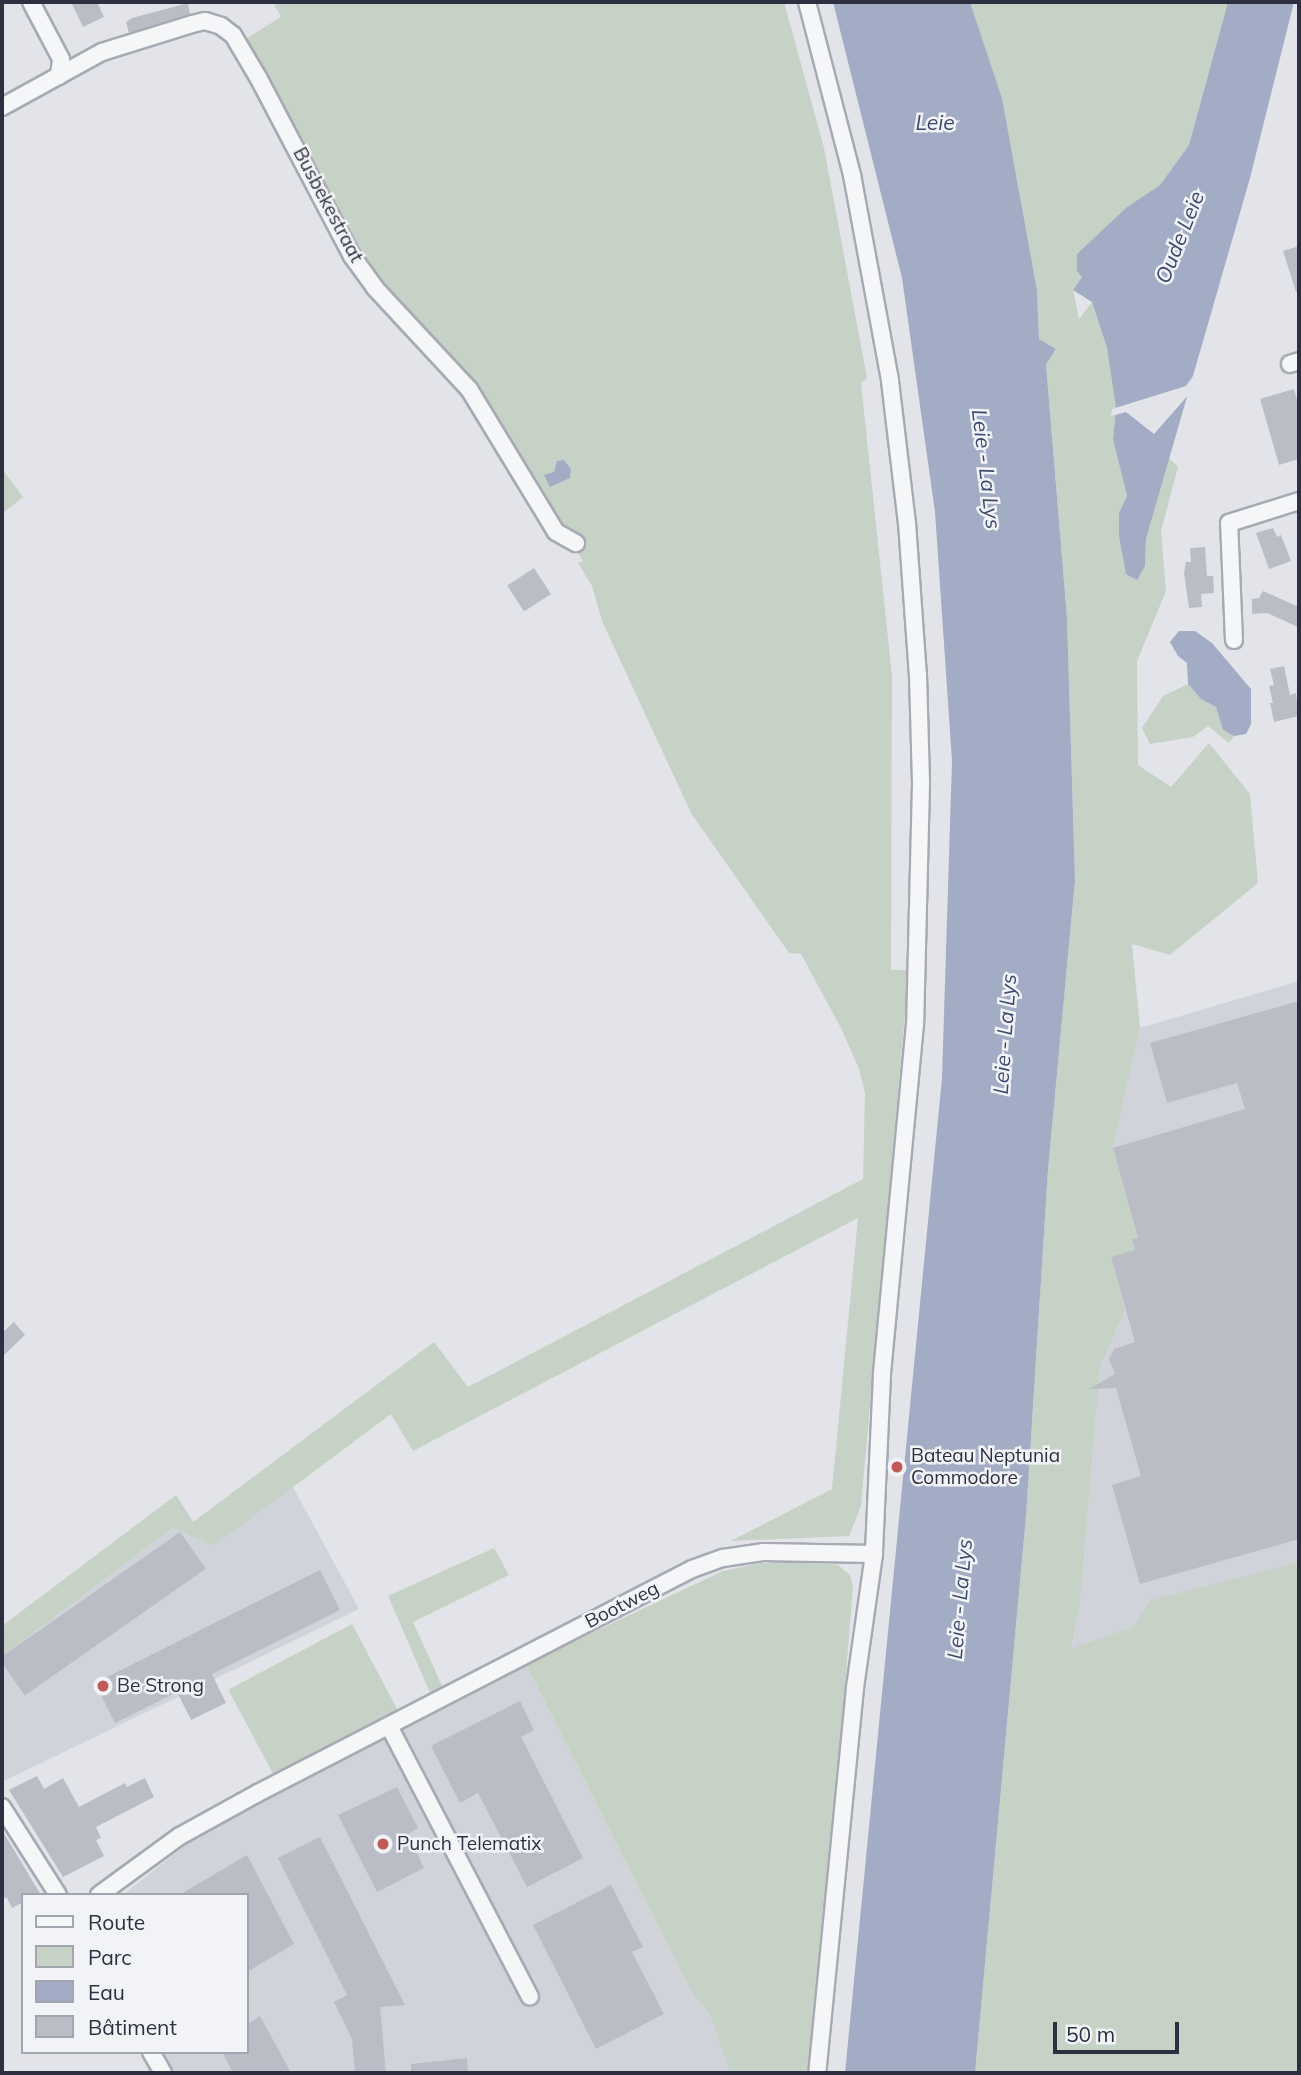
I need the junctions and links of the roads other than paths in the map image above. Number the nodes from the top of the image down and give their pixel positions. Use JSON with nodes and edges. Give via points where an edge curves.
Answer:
{"nodes":[{"id":1,"x":31,"y":2,"type":"edge"},
{"id":2,"x":807,"y":2,"type":"edge"},
{"id":3,"x":59,"y":76,"type":"junction"},
{"id":4,"x":2,"y":107,"type":"edge"},
{"id":5,"x":1299,"y":500,"type":"edge"},
{"id":6,"x":576,"y":543,"type":"dead end"},
{"id":7,"x":1234,"y":640,"type":"dead end"},
{"id":8,"x":874,"y":1554,"type":"junction"},
{"id":9,"x":389,"y":1726,"type":"junction"},
{"id":10,"x":2,"y":1807,"type":"edge"},
{"id":11,"x":57,"y":1893,"type":"edge"},
{"id":12,"x":102,"y":1893,"type":"edge"},
{"id":13,"x":530,"y":1997,"type":"dead end"},
{"id":14,"x":152,"y":2054,"type":"edge"},
{"id":15,"x":163,"y":2073,"type":"edge"},
{"id":16,"x":817,"y":2073,"type":"edge"}],
"edges":[{"from":1,"to":3,"type":"street","via":[[61,59]]},
{"from":2,"to":8,"type":"street","via":[[852,175],[890,381],[918,675],[921,825],[915,1024],[882,1375]]},
{"from":3,"to":4,"type":"street","name":"Busbekestraat"},
{"from":3,"to":6,"type":"street","name":"Busbekestraat","via":[[102,52],[192,23],[205,21],[233,35],[295,141],[352,256],[374,288],[468,389],[555,532]]},
{"from":5,"to":7,"type":"street","via":[[1229,523]]},
{"from":8,"to":9,"type":"street","name":"Bootweg","via":[[764,1552],[723,1558],[692,1569]]},
{"from":8,"to":16,"type":"street","via":[[855,1688]]},
{"from":9,"to":12,"type":"street","name":"Bootweg","via":[[180,1836]]},
{"from":9,"to":13,"type":"street"},
{"from":10,"to":11,"type":"street"},
{"from":14,"to":15,"type":"street"}]}
